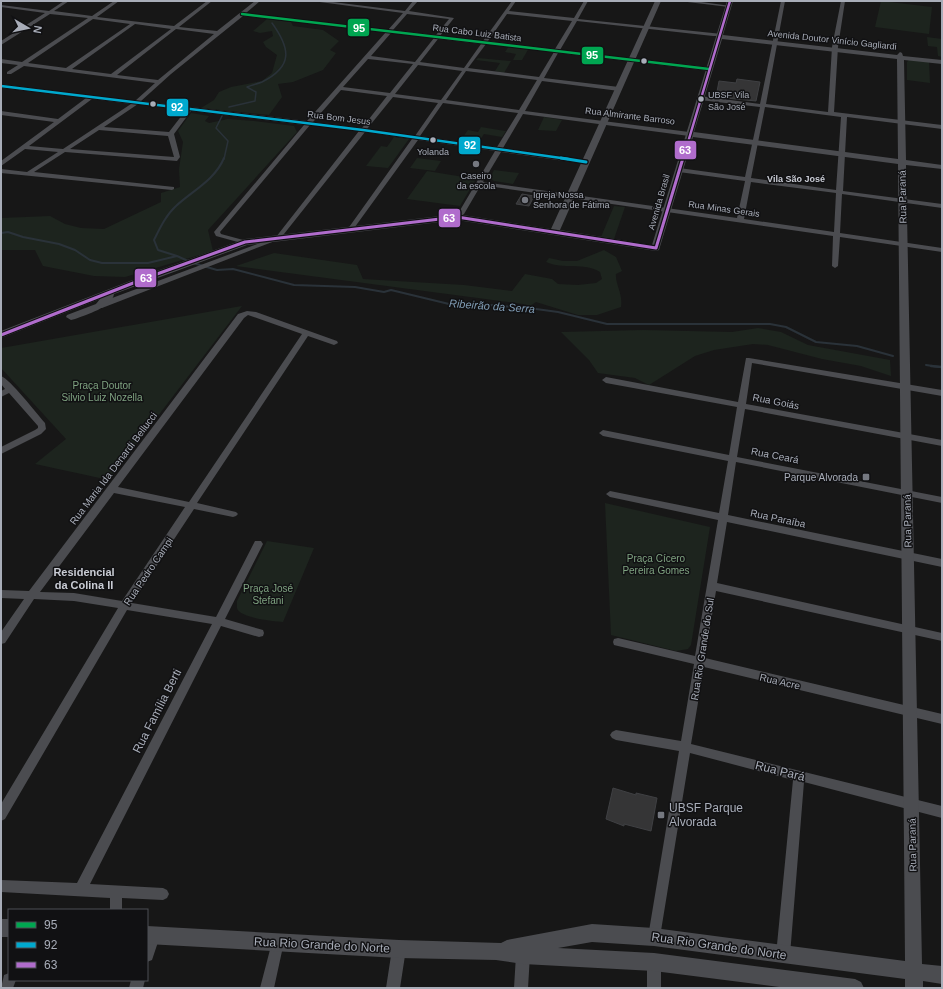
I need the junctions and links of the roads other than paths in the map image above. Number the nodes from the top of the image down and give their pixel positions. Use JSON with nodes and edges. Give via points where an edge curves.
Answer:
{"nodes":[{"id":1,"x":20,"y":1,"type":"edge"},
{"id":2,"x":67,"y":1,"type":"edge"},
{"id":3,"x":116,"y":1,"type":"edge"},
{"id":4,"x":210,"y":1,"type":"edge"},
{"id":5,"x":258,"y":1,"type":"edge"},
{"id":6,"x":314,"y":1,"type":"edge"},
{"id":7,"x":416,"y":1,"type":"edge"},
{"id":8,"x":514,"y":1,"type":"edge"},
{"id":9,"x":586,"y":1,"type":"edge"},
{"id":10,"x":658,"y":1,"type":"edge"},
{"id":11,"x":681,"y":1,"type":"edge"},
{"id":12,"x":783,"y":1,"type":"edge"},
{"id":13,"x":844,"y":1,"type":"edge"},
{"id":14,"x":342,"y":3,"type":"edge"},
{"id":15,"x":729,"y":4,"type":"edge"},
{"id":16,"x":1,"y":6,"type":"edge"},
{"id":17,"x":10,"y":7,"type":"junction"},
{"id":18,"x":1,"y":12,"type":"edge"},
{"id":19,"x":49,"y":12,"type":"junction"},
{"id":20,"x":407,"y":12,"type":"junction"},
{"id":21,"x":506,"y":12,"type":"junction"},
{"id":22,"x":242,"y":14,"type":"junction"},
{"id":23,"x":92,"y":18,"type":"junction"},
{"id":24,"x":576,"y":20,"type":"junction"},
{"id":25,"x":134,"y":23,"type":"junction"},
{"id":26,"x":175,"y":28,"type":"junction"},
{"id":27,"x":646,"y":28,"type":"junction"},
{"id":28,"x":390,"y":31,"type":"junction"},
{"id":29,"x":218,"y":33,"type":"junction"},
{"id":30,"x":437,"y":36,"type":"junction"},
{"id":31,"x":717,"y":36,"type":"junction"},
{"id":32,"x":485,"y":42,"type":"junction"},
{"id":33,"x":775,"y":42,"type":"junction"},
{"id":34,"x":1,"y":43,"type":"edge"},
{"id":35,"x":835,"y":48,"type":"junction"},
{"id":36,"x":558,"y":51,"type":"junction"},
{"id":37,"x":900,"y":55,"type":"junction"},
{"id":38,"x":367,"y":57,"type":"junction"},
{"id":39,"x":942,"y":58,"type":"edge"},
{"id":40,"x":632,"y":60,"type":"junction"},
{"id":41,"x":1,"y":61,"type":"edge"},
{"id":42,"x":942,"y":62,"type":"edge"},
{"id":43,"x":416,"y":63,"type":"junction"},
{"id":44,"x":23,"y":64,"type":"junction"},
{"id":45,"x":709,"y":69,"type":"junction"},
{"id":46,"x":67,"y":70,"type":"junction"},
{"id":47,"x":466,"y":70,"type":"junction"},
{"id":48,"x":9,"y":74,"type":"dead end"},
{"id":49,"x":112,"y":76,"type":"junction"},
{"id":50,"x":541,"y":79,"type":"junction"},
{"id":51,"x":160,"y":82,"type":"junction"},
{"id":52,"x":1,"y":86,"type":"edge"},
{"id":53,"x":339,"y":88,"type":"junction"},
{"id":54,"x":619,"y":89,"type":"junction"},
{"id":55,"x":391,"y":95,"type":"junction"},
{"id":56,"x":90,"y":98,"type":"junction"},
{"id":57,"x":700,"y":98,"type":"junction"},
{"id":58,"x":443,"y":102,"type":"junction"},
{"id":59,"x":136,"y":103,"type":"junction"},
{"id":60,"x":763,"y":105,"type":"junction"},
{"id":61,"x":190,"y":109,"type":"junction"},
{"id":62,"x":1,"y":112,"type":"edge"},
{"id":63,"x":522,"y":112,"type":"junction"},
{"id":64,"x":831,"y":114,"type":"junction"},
{"id":65,"x":844,"y":115,"type":"junction"},
{"id":66,"x":58,"y":121,"type":"junction"},
{"id":67,"x":901,"y":122,"type":"junction"},
{"id":68,"x":604,"y":123,"type":"junction"},
{"id":69,"x":308,"y":124,"type":"junction"},
{"id":70,"x":942,"y":127,"type":"edge"},
{"id":71,"x":98,"y":128,"type":"junction"},
{"id":72,"x":363,"y":130,"type":"junction"},
{"id":73,"x":171,"y":134,"type":"junction"},
{"id":74,"x":689,"y":134,"type":"junction"},
{"id":75,"x":417,"y":138,"type":"junction"},
{"id":76,"x":755,"y":142,"type":"junction"},
{"id":77,"x":23,"y":147,"type":"junction"},
{"id":78,"x":64,"y":150,"type":"junction"},
{"id":79,"x":501,"y":150,"type":"junction"},
{"id":80,"x":842,"y":154,"type":"junction"},
{"id":81,"x":586,"y":162,"type":"junction"},
{"id":82,"x":902,"y":162,"type":"junction"},
{"id":83,"x":1,"y":164,"type":"edge"},
{"id":84,"x":942,"y":167,"type":"edge"},
{"id":85,"x":679,"y":170,"type":"junction"},
{"id":86,"x":1,"y":171,"type":"edge"},
{"id":87,"x":28,"y":174,"type":"junction"},
{"id":88,"x":748,"y":180,"type":"junction"},
{"id":89,"x":480,"y":183,"type":"junction"},
{"id":90,"x":172,"y":188,"type":"dead end"},
{"id":91,"x":840,"y":192,"type":"junction"},
{"id":92,"x":570,"y":196,"type":"junction"},
{"id":93,"x":902,"y":201,"type":"junction"},
{"id":94,"x":942,"y":206,"type":"edge"},
{"id":95,"x":667,"y":210,"type":"junction"},
{"id":96,"x":457,"y":217,"type":"junction"},
{"id":97,"x":740,"y":221,"type":"junction"},
{"id":98,"x":350,"y":230,"type":"junction"},
{"id":99,"x":554,"y":233,"type":"junction"},
{"id":100,"x":837,"y":235,"type":"junction"},
{"id":101,"x":278,"y":238,"type":"junction"},
{"id":102,"x":245,"y":242,"type":"junction"},
{"id":103,"x":903,"y":245,"type":"junction"},
{"id":104,"x":942,"y":250,"type":"edge"},
{"id":105,"x":835,"y":266,"type":"dead end"},
{"id":106,"x":115,"y":290,"type":"junction"},
{"id":107,"x":99,"y":306,"type":"junction"},
{"id":108,"x":306,"y":333,"type":"junction"},
{"id":109,"x":1,"y":335,"type":"edge"},
{"id":110,"x":334,"y":343,"type":"dead end"},
{"id":111,"x":1,"y":344,"type":"edge"},
{"id":112,"x":1,"y":379,"type":"edge"},
{"id":113,"x":606,"y":380,"type":"dead end"},
{"id":114,"x":905,"y":387,"type":"junction"},
{"id":115,"x":11,"y":389,"type":"junction"},
{"id":116,"x":942,"y":393,"type":"edge"},
{"id":117,"x":1,"y":394,"type":"edge"},
{"id":118,"x":742,"y":406,"type":"junction"},
{"id":119,"x":603,"y":433,"type":"dead end"},
{"id":120,"x":906,"y":436,"type":"junction"},
{"id":121,"x":942,"y":443,"type":"edge"},
{"id":122,"x":1,"y":451,"type":"edge"},
{"id":123,"x":733,"y":458,"type":"junction"},
{"id":124,"x":112,"y":489,"type":"junction"},
{"id":125,"x":906,"y":493,"type":"junction"},
{"id":126,"x":610,"y":494,"type":"dead end"},
{"id":127,"x":942,"y":500,"type":"edge"},
{"id":128,"x":191,"y":506,"type":"junction"},
{"id":129,"x":233,"y":514,"type":"dead end"},
{"id":130,"x":723,"y":518,"type":"junction"},
{"id":131,"x":258,"y":544,"type":"dead end"},
{"id":132,"x":908,"y":556,"type":"junction"},
{"id":133,"x":942,"y":563,"type":"edge"},
{"id":134,"x":712,"y":586,"type":"junction"},
{"id":135,"x":1,"y":594,"type":"edge"},
{"id":136,"x":32,"y":595,"type":"junction"},
{"id":137,"x":125,"y":605,"type":"junction"},
{"id":138,"x":218,"y":621,"type":"junction"},
{"id":139,"x":909,"y":629,"type":"junction"},
{"id":140,"x":259,"y":632,"type":"dead end"},
{"id":141,"x":942,"y":637,"type":"edge"},
{"id":142,"x":1,"y":640,"type":"edge"},
{"id":143,"x":618,"y":642,"type":"dead end"},
{"id":144,"x":700,"y":661,"type":"junction"},
{"id":145,"x":910,"y":712,"type":"junction"},
{"id":146,"x":942,"y":719,"type":"edge"},
{"id":147,"x":616,"y":735,"type":"dead end"},
{"id":148,"x":685,"y":747,"type":"junction"},
{"id":149,"x":800,"y":776,"type":"junction"},
{"id":150,"x":911,"y":804,"type":"junction"},
{"id":151,"x":942,"y":812,"type":"edge"},
{"id":152,"x":1,"y":815,"type":"edge"},
{"id":153,"x":1,"y":886,"type":"edge"},
{"id":154,"x":80,"y":890,"type":"junction"},
{"id":155,"x":116,"y":892,"type":"junction"},
{"id":156,"x":163,"y":894,"type":"dead end"},
{"id":157,"x":116,"y":909,"type":"edge"},
{"id":158,"x":150,"y":936,"type":"edge"},
{"id":159,"x":654,"y":937,"type":"junction"},
{"id":160,"x":278,"y":942,"type":"junction"},
{"id":161,"x":148,"y":949,"type":"edge"},
{"id":162,"x":399,"y":949,"type":"junction"},
{"id":163,"x":496,"y":951,"type":"junction"},
{"id":164,"x":523,"y":955,"type":"junction"},
{"id":165,"x":783,"y":955,"type":"junction"},
{"id":166,"x":654,"y":962,"type":"junction"},
{"id":167,"x":942,"y":975,"type":"edge"},
{"id":168,"x":914,"y":980,"type":"edge"},
{"id":169,"x":267,"y":988,"type":"edge"},
{"id":170,"x":393,"y":988,"type":"edge"},
{"id":171,"x":521,"y":988,"type":"edge"},
{"id":172,"x":654,"y":988,"type":"edge"},
{"id":173,"x":855,"y":988,"type":"edge"}],
"edges":[{"from":1,"to":17,"type":"street"},
{"from":2,"to":19,"type":"street"},
{"from":3,"to":23,"type":"street"},
{"from":4,"to":26,"type":"street"},
{"from":5,"to":22,"type":"street"},
{"from":6,"to":14,"type":"street"},
{"from":7,"to":20,"type":"street"},
{"from":8,"to":21,"type":"street"},
{"from":9,"to":24,"type":"street"},
{"from":10,"to":27,"type":"street"},
{"from":11,"to":15,"type":"street"},
{"from":12,"to":33,"type":"street"},
{"from":13,"to":35,"type":"street"},
{"from":14,"to":20,"type":"street"},
{"from":15,"to":31,"type":"street","name":"Avenida Brasil"},
{"from":16,"to":17,"type":"street"},
{"from":17,"to":18,"type":"street"},
{"from":17,"to":19,"type":"street"},
{"from":19,"to":23,"type":"street"},
{"from":19,"to":34,"type":"street"},
{"from":20,"to":28,"type":"street"},
{"from":20,"to":30,"type":"street","via":[[452,17]]},
{"from":21,"to":24,"type":"street"},
{"from":21,"to":32,"type":"street"},
{"from":22,"to":28,"type":"street","name":"Rua Cabo Luiz Batista"},
{"from":22,"to":29,"type":"street"},
{"from":23,"to":25,"type":"street"},
{"from":23,"to":44,"type":"street"},
{"from":24,"to":27,"type":"street"},
{"from":24,"to":36,"type":"street"},
{"from":25,"to":26,"type":"street"},
{"from":25,"to":46,"type":"street"},
{"from":26,"to":29,"type":"street"},
{"from":26,"to":49,"type":"street"},
{"from":27,"to":31,"type":"street"},
{"from":27,"to":40,"type":"street"},
{"from":28,"to":30,"type":"street","name":"Rua Cabo Luiz Batista"},
{"from":28,"to":38,"type":"street"},
{"from":29,"to":51,"type":"street"},
{"from":30,"to":32,"type":"street","name":"Rua Cabo Luiz Batista"},
{"from":30,"to":43,"type":"street"},
{"from":31,"to":33,"type":"street","name":"Avenida Doutor Vinício Gagliardi"},
{"from":31,"to":45,"type":"street","name":"Avenida Brasil"},
{"from":32,"to":36,"type":"street","name":"Rua Cabo Luiz Batista"},
{"from":32,"to":47,"type":"street"},
{"from":33,"to":35,"type":"street","name":"Avenida Doutor Vinício Gagliardi"},
{"from":33,"to":60,"type":"street"},
{"from":35,"to":37,"type":"street","name":"Avenida Doutor Vinício Gagliardi"},
{"from":35,"to":64,"type":"street"},
{"from":36,"to":40,"type":"street","name":"Rua Cabo Luiz Batista"},
{"from":36,"to":50,"type":"street"},
{"from":37,"to":39,"type":"street","name":"Avenida Doutor Vinício Gagliardi"},
{"from":37,"to":42,"type":"street","name":"Avenida Doutor Vinício Gagliardi"},
{"from":37,"to":67,"type":"street","name":"Rua Paraná"},
{"from":38,"to":43,"type":"street"},
{"from":38,"to":53,"type":"street"},
{"from":40,"to":45,"type":"street","name":"Rua Cabo Luiz Batista"},
{"from":40,"to":54,"type":"street"},
{"from":41,"to":44,"type":"street"},
{"from":43,"to":47,"type":"street"},
{"from":43,"to":55,"type":"street"},
{"from":44,"to":46,"type":"street"},
{"from":44,"to":48,"type":"street"},
{"from":45,"to":57,"type":"street","name":"Avenida Brasil"},
{"from":46,"to":49,"type":"street"},
{"from":47,"to":50,"type":"street"},
{"from":47,"to":58,"type":"street"},
{"from":49,"to":51,"type":"street"},
{"from":50,"to":54,"type":"street"},
{"from":50,"to":63,"type":"street"},
{"from":51,"to":59,"type":"street"},
{"from":52,"to":56,"type":"street","name":"Rua Bom Jesus"},
{"from":53,"to":55,"type":"street","name":"Rua Almirante Barroso"},
{"from":53,"to":69,"type":"street"},
{"from":54,"to":68,"type":"street"},
{"from":55,"to":58,"type":"street","name":"Rua Almirante Barroso"},
{"from":55,"to":72,"type":"street"},
{"from":56,"to":59,"type":"street","name":"Rua Bom Jesus"},
{"from":56,"to":66,"type":"street"},
{"from":57,"to":60,"type":"street"},
{"from":57,"to":74,"type":"street","name":"Avenida Brasil"},
{"from":58,"to":63,"type":"street","name":"Rua Almirante Barroso"},
{"from":58,"to":75,"type":"street"},
{"from":59,"to":61,"type":"street","name":"Rua Bom Jesus"},
{"from":59,"to":71,"type":"street"},
{"from":60,"to":64,"type":"street"},
{"from":60,"to":76,"type":"street"},
{"from":61,"to":69,"type":"street","name":"Rua Bom Jesus"},
{"from":61,"to":73,"type":"street"},
{"from":62,"to":66,"type":"street"},
{"from":63,"to":68,"type":"street","name":"Rua Almirante Barroso"},
{"from":63,"to":79,"type":"street"},
{"from":64,"to":65,"type":"street"},
{"from":65,"to":67,"type":"street"},
{"from":65,"to":80,"type":"street"},
{"from":66,"to":77,"type":"street"},
{"from":67,"to":70,"type":"street"},
{"from":67,"to":82,"type":"street","name":"Rua Paraná"},
{"from":68,"to":74,"type":"street","name":"Rua Almirante Barroso"},
{"from":68,"to":81,"type":"street"},
{"from":69,"to":72,"type":"street","name":"Rua Bom Jesus"},
{"from":69,"to":102,"type":"street","via":[[217,232],[218,235]]},
{"from":71,"to":73,"type":"street"},
{"from":71,"to":78,"type":"street"},
{"from":72,"to":75,"type":"street","name":"Rua Bom Jesus"},
{"from":72,"to":101,"type":"street"},
{"from":73,"to":78,"type":"street","via":[[177,157],[175,160]]},
{"from":74,"to":76,"type":"street","name":"Rua Almirante Barroso"},
{"from":74,"to":85,"type":"street","name":"Avenida Brasil"},
{"from":75,"to":79,"type":"street","name":"Rua Bom Jesus"},
{"from":75,"to":98,"type":"street"},
{"from":76,"to":80,"type":"street","name":"Rua Almirante Barroso"},
{"from":76,"to":88,"type":"street"},
{"from":77,"to":78,"type":"street"},
{"from":77,"to":83,"type":"street"},
{"from":78,"to":87,"type":"street"},
{"from":79,"to":81,"type":"street","name":"Rua Bom Jesus"},
{"from":79,"to":89,"type":"street"},
{"from":80,"to":82,"type":"street","name":"Rua Almirante Barroso"},
{"from":80,"to":91,"type":"street"},
{"from":81,"to":92,"type":"street"},
{"from":82,"to":84,"type":"street","name":"Rua Almirante Barroso"},
{"from":82,"to":93,"type":"street","name":"Rua Paraná"},
{"from":85,"to":88,"type":"street"},
{"from":85,"to":95,"type":"street","name":"Avenida Brasil"},
{"from":86,"to":87,"type":"street"},
{"from":87,"to":90,"type":"street"},
{"from":88,"to":91,"type":"street"},
{"from":88,"to":97,"type":"street"},
{"from":89,"to":92,"type":"street","name":"Rua Minas Gerais"},
{"from":89,"to":96,"type":"street","via":[[462,214]]},
{"from":91,"to":93,"type":"street"},
{"from":91,"to":100,"type":"street"},
{"from":92,"to":95,"type":"street","name":"Rua Minas Gerais"},
{"from":92,"to":99,"type":"street"},
{"from":93,"to":94,"type":"street"},
{"from":93,"to":103,"type":"street","name":"Rua Paraná"},
{"from":95,"to":97,"type":"street","name":"Rua Minas Gerais"},
{"from":95,"to":99,"type":"street","name":"Avenida Brasil","via":[[656,248]]},
{"from":96,"to":98,"type":"street"},
{"from":96,"to":99,"type":"street"},
{"from":97,"to":100,"type":"street","name":"Rua Minas Gerais"},
{"from":98,"to":101,"type":"street"},
{"from":100,"to":103,"type":"street","name":"Rua Minas Gerais"},
{"from":100,"to":105,"type":"street"},
{"from":101,"to":102,"type":"street"},
{"from":101,"to":107,"type":"street"},
{"from":102,"to":106,"type":"street"},
{"from":103,"to":104,"type":"street","name":"Rua Minas Gerais"},
{"from":103,"to":114,"type":"street","name":"Rua Paraná"},
{"from":106,"to":107,"type":"street"},
{"from":106,"to":109,"type":"street"},
{"from":107,"to":111,"type":"street"},
{"from":108,"to":110,"type":"street"},
{"from":108,"to":124,"type":"street","name":"Rua Maria Ida Denardi Bellucci","via":[[253,314],[241,316]]},
{"from":108,"to":128,"type":"street","name":"Rua Pedro Campi"},
{"from":112,"to":115,"type":"street"},
{"from":113,"to":118,"type":"street","name":"Rua Goiás"},
{"from":114,"to":116,"type":"street"},
{"from":114,"to":118,"type":"street","name":"Rua Rio Grande do Sul","via":[[749,360]]},
{"from":114,"to":120,"type":"street","name":"Rua Paraná"},
{"from":115,"to":117,"type":"street"},
{"from":115,"to":122,"type":"street","via":[[41,422],[42,428]]},
{"from":118,"to":120,"type":"street","name":"Rua Goiás"},
{"from":118,"to":123,"type":"street","name":"Rua Rio Grande do Sul"},
{"from":119,"to":123,"type":"street","name":"Rua Ceará"},
{"from":120,"to":121,"type":"street","name":"Rua Goiás"},
{"from":120,"to":125,"type":"street","name":"Rua Paraná"},
{"from":123,"to":125,"type":"street","name":"Rua Ceará"},
{"from":123,"to":130,"type":"street","name":"Rua Rio Grande do Sul"},
{"from":124,"to":128,"type":"street"},
{"from":124,"to":136,"type":"street","name":"Rua Maria Ida Denardi Bellucci"},
{"from":125,"to":127,"type":"street","name":"Rua Ceará"},
{"from":125,"to":132,"type":"street","name":"Rua Paraná"},
{"from":126,"to":130,"type":"street","name":"Rua Paraíba"},
{"from":128,"to":129,"type":"street"},
{"from":128,"to":137,"type":"street","name":"Rua Pedro Campi"},
{"from":130,"to":132,"type":"street","name":"Rua Paraíba"},
{"from":130,"to":134,"type":"street","name":"Rua Rio Grande do Sul"},
{"from":131,"to":138,"type":"street","name":"Rua Família Berti"},
{"from":132,"to":133,"type":"street","name":"Rua Paraíba"},
{"from":132,"to":139,"type":"street","name":"Rua Paraná"},
{"from":134,"to":139,"type":"street"},
{"from":134,"to":144,"type":"street","name":"Rua Rio Grande do Sul"},
{"from":135,"to":136,"type":"street"},
{"from":136,"to":137,"type":"street","via":[[74,597]]},
{"from":136,"to":142,"type":"street","name":"Rua Maria Ida Denardi Bellucci"},
{"from":137,"to":138,"type":"street"},
{"from":137,"to":152,"type":"street","name":"Rua Pedro Campi"},
{"from":138,"to":140,"type":"street"},
{"from":138,"to":154,"type":"street","name":"Rua Família Berti"},
{"from":139,"to":141,"type":"street"},
{"from":139,"to":145,"type":"street","name":"Rua Paraná"},
{"from":143,"to":144,"type":"street","name":"Rua Acre"},
{"from":144,"to":145,"type":"street","name":"Rua Acre"},
{"from":144,"to":148,"type":"street","name":"Rua Rio Grande do Sul"},
{"from":145,"to":146,"type":"street","name":"Rua Acre"},
{"from":145,"to":150,"type":"street","name":"Rua Paraná"},
{"from":147,"to":148,"type":"street","name":"Rua Pará"},
{"from":148,"to":149,"type":"street","name":"Rua Pará"},
{"from":148,"to":159,"type":"street","name":"Rua Rio Grande do Sul"},
{"from":149,"to":150,"type":"street","name":"Rua Pará"},
{"from":149,"to":165,"type":"street"},
{"from":150,"to":151,"type":"street","name":"Rua Pará"},
{"from":150,"to":168,"type":"street","name":"Rua Paraná"},
{"from":153,"to":154,"type":"street"},
{"from":154,"to":155,"type":"street"},
{"from":155,"to":156,"type":"street"},
{"from":155,"to":157,"type":"street"},
{"from":158,"to":160,"type":"street","name":"Rua Rio Grande do Norte"},
{"from":158,"to":161,"type":"street"},
{"from":159,"to":163,"type":"street","name":"Rua Rio Grande do Norte","via":[[592,934]]},
{"from":159,"to":165,"type":"street","name":"Rua Rio Grande do Norte"},
{"from":160,"to":162,"type":"street","name":"Rua Rio Grande do Norte"},
{"from":160,"to":169,"type":"street"},
{"from":162,"to":163,"type":"street","name":"Rua Rio Grande do Norte"},
{"from":162,"to":170,"type":"street"},
{"from":163,"to":164,"type":"street","name":"Rua Rio Grande do Norte"},
{"from":164,"to":166,"type":"street","name":"Rua Rio Grande do Norte"},
{"from":164,"to":171,"type":"street"},
{"from":165,"to":168,"type":"street","name":"Rua Rio Grande do Norte"},
{"from":166,"to":172,"type":"street"},
{"from":166,"to":173,"type":"street","name":"Rua Rio Grande do Norte"},
{"from":167,"to":168,"type":"street","name":"Rua Rio Grande do Norte"}]}
